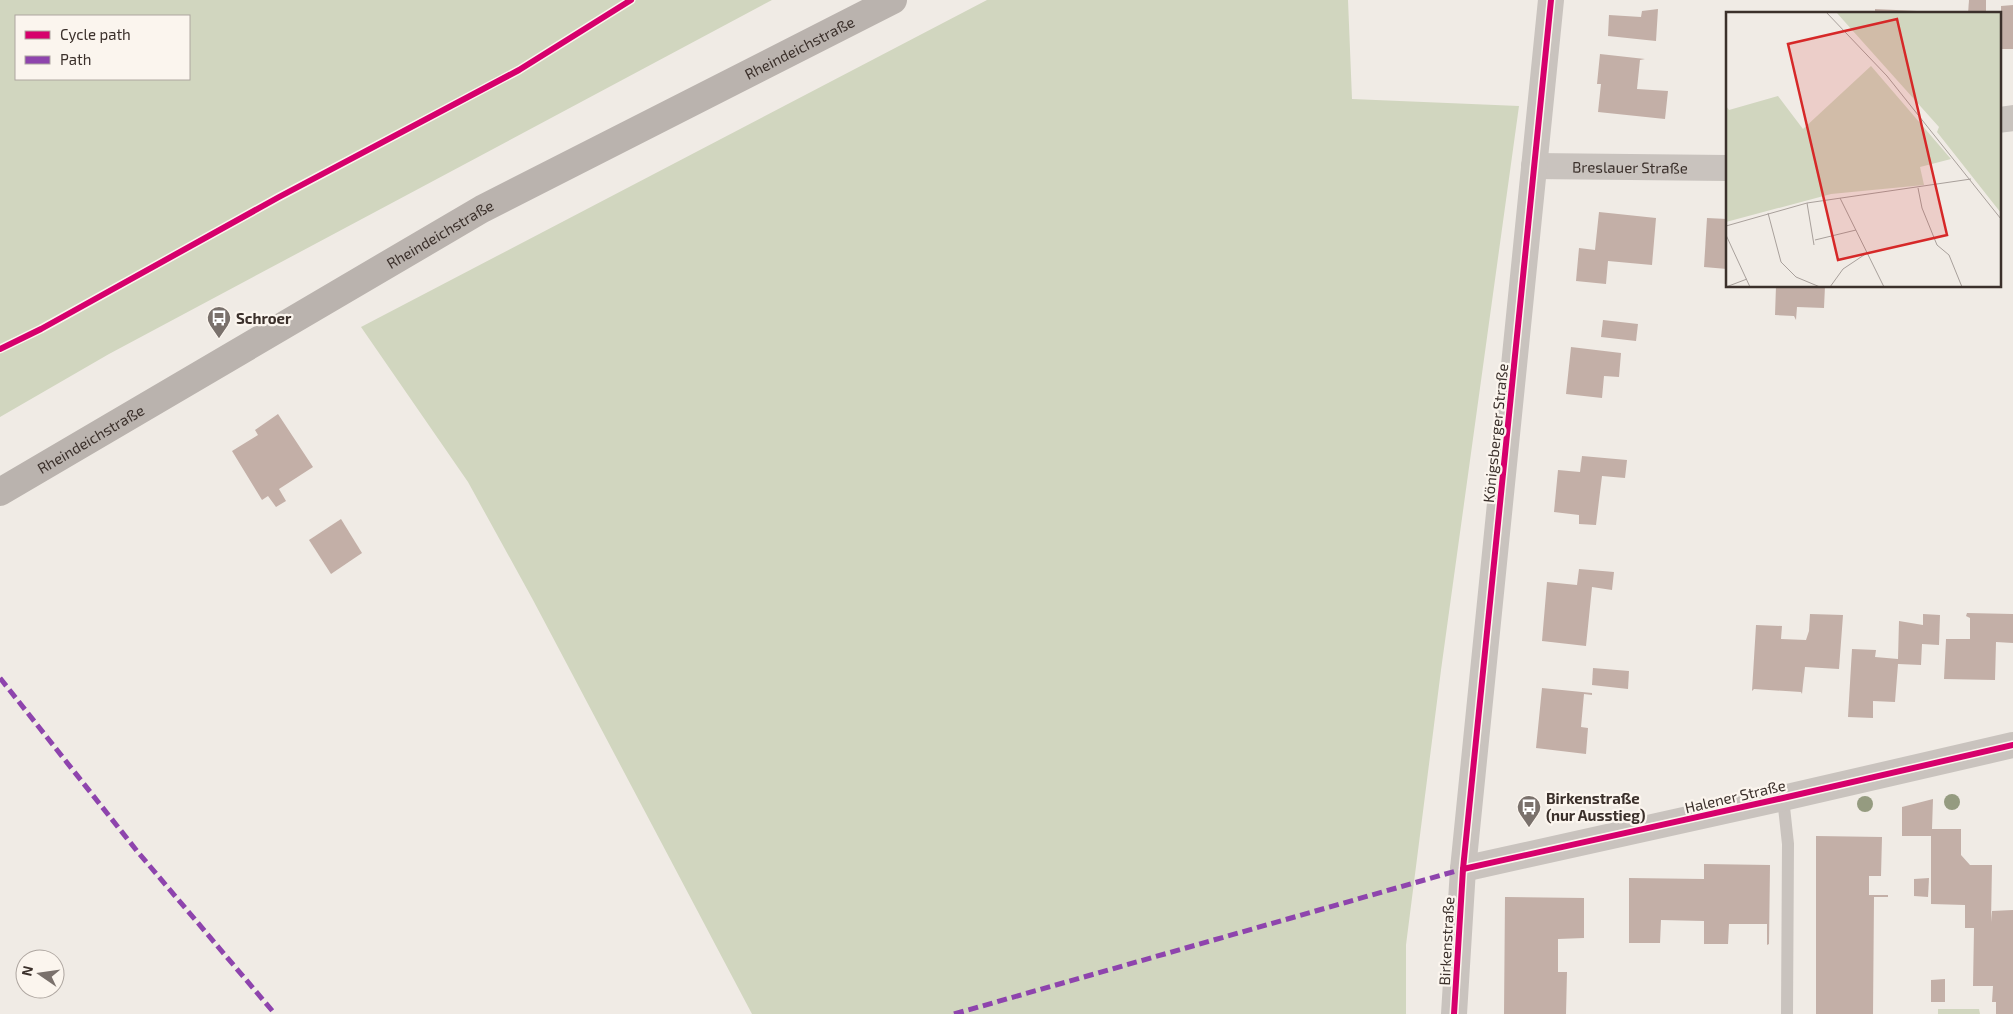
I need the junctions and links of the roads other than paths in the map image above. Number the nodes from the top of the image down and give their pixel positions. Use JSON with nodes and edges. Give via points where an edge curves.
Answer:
{"nodes":[{"id":1,"x":893,"y":0,"type":"edge"},
{"id":2,"x":1551,"y":0,"type":"edge"},
{"id":3,"x":2013,"y":118,"type":"edge"},
{"id":4,"x":2000,"y":120,"type":"edge"},
{"id":5,"x":1534,"y":166,"type":"junction"},
{"id":6,"x":1726,"y":168,"type":"edge"},
{"id":7,"x":0,"y":492,"type":"edge"},
{"id":8,"x":2012,"y":750,"type":"edge"},
{"id":9,"x":1784,"y":798,"type":"junction"},
{"id":10,"x":1463,"y":870,"type":"junction"},
{"id":11,"x":1454,"y":1014,"type":"edge"},
{"id":12,"x":1787,"y":1014,"type":"edge"}],
"edges":[{"from":1,"to":7,"type":"main road","name":"Rheindeichstraße","via":[[482,209]]},
{"from":2,"to":5,"type":"street","name":"Königsberger Straße"},
{"from":3,"to":4,"type":"street"},
{"from":5,"to":6,"type":"street","name":"Breslauer Straße"},
{"from":5,"to":10,"type":"street","name":"Königsberger Straße"},
{"from":8,"to":9,"type":"street","name":"Halener Straße"},
{"from":9,"to":10,"type":"street","name":"Halener Straße"},
{"from":9,"to":12,"type":"lane","via":[[1788,844]]},
{"from":10,"to":11,"type":"street","name":"Birkenstraße"}]}
